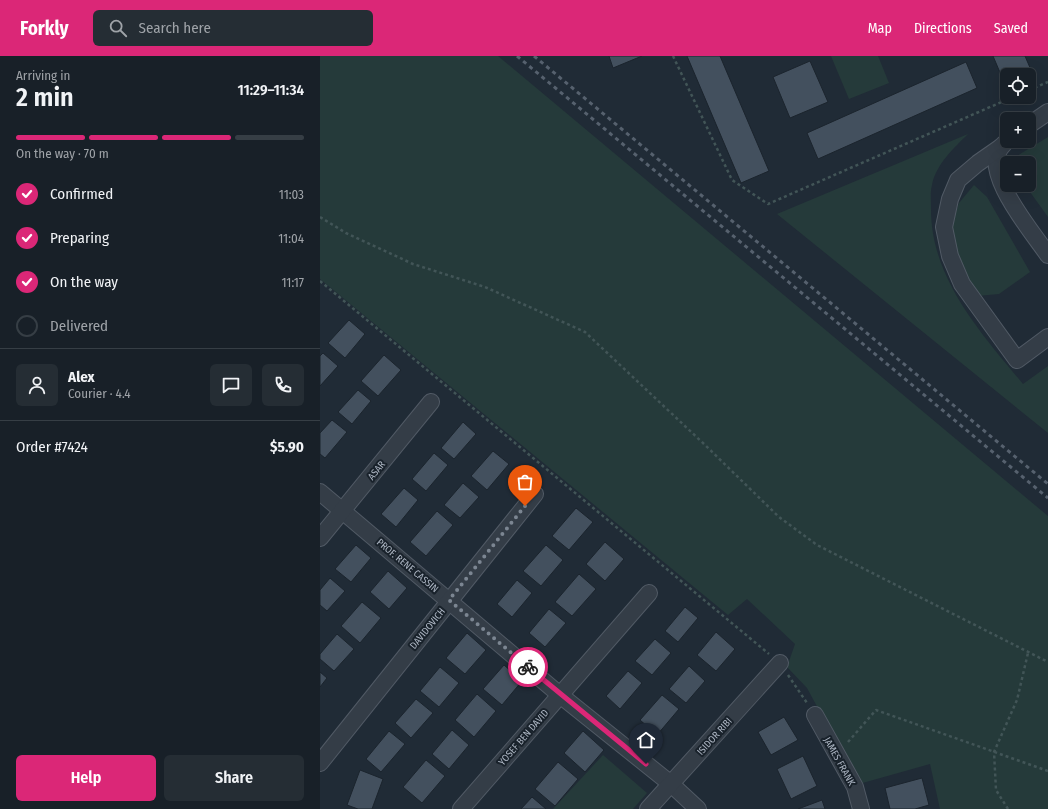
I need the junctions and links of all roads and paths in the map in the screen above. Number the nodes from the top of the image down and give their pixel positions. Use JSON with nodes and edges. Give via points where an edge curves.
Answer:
{"nodes":[{"id":1,"x":673,"y":56,"type":"edge"},
{"id":2,"x":1048,"y":82,"type":"edge"},
{"id":3,"x":1036,"y":87,"type":"edge"},
{"id":4,"x":1000,"y":103,"type":"edge"},
{"id":5,"x":1048,"y":112,"type":"edge"},
{"id":6,"x":1036,"y":120,"type":"edge"},
{"id":7,"x":1000,"y":147,"type":"edge"},
{"id":8,"x":1002,"y":148,"type":"edge"},
{"id":9,"x":320,"y":217,"type":"edge"},
{"id":10,"x":1048,"y":254,"type":"edge"},
{"id":11,"x":320,"y":281,"type":"edge"},
{"id":12,"x":1048,"y":338,"type":"edge"},
{"id":13,"x":431,"y":402,"type":"dead end"},
{"id":14,"x":320,"y":492,"type":"edge"},
{"id":15,"x":535,"y":494,"type":"dead end"},
{"id":16,"x":343,"y":510,"type":"junction"},
{"id":17,"x":320,"y":538,"type":"edge"},
{"id":18,"x":649,"y":593,"type":"dead end"},
{"id":19,"x":449,"y":600,"type":"junction"},
{"id":20,"x":1028,"y":653,"type":"junction"},
{"id":21,"x":1048,"y":662,"type":"edge"},
{"id":22,"x":780,"y":663,"type":"junction"},
{"id":23,"x":560,"y":695,"type":"junction"},
{"id":24,"x":815,"y":715,"type":"joint"},
{"id":25,"x":994,"y":752,"type":"junction"},
{"id":26,"x":837,"y":754,"type":"junction"},
{"id":27,"x":320,"y":763,"type":"edge"},
{"id":28,"x":1048,"y":771,"type":"edge"},
{"id":29,"x":671,"y":784,"type":"junction"},
{"id":30,"x":461,"y":809,"type":"edge"},
{"id":31,"x":648,"y":809,"type":"edge"},
{"id":32,"x":698,"y":809,"type":"edge"},
{"id":33,"x":861,"y":809,"type":"edge"},
{"id":34,"x":1008,"y":809,"type":"edge"}],
"edges":[{"from":1,"to":4,"type":"path","via":[[732,180],[768,204]]},
{"from":2,"to":3,"type":"path"},
{"from":5,"to":6,"type":"street"},
{"from":7,"to":12,"type":"street","via":[[958,180],[950,199],[944,227],[950,256],[962,284],[1017,360]]},
{"from":8,"to":10,"type":"street","via":[[995,161],[997,175]]},
{"from":9,"to":20,"type":"path","via":[[346,233],[413,264],[485,287],[585,332],[779,517],[817,545]]},
{"from":11,"to":22,"type":"path"},
{"from":13,"to":16,"type":"street","name":"ASAR"},
{"from":14,"to":16,"type":"street","name":"PROF. RENE CASSIN"},
{"from":15,"to":19,"type":"street","name":"DAVIDOVICH"},
{"from":16,"to":17,"type":"street","name":"ASAR"},
{"from":16,"to":19,"type":"street","name":"PROF. RENE CASSIN"},
{"from":18,"to":23,"type":"street","name":"YOSEF BEN DAVID"},
{"from":19,"to":23,"type":"street","name":"PROF. RENE CASSIN"},
{"from":19,"to":27,"type":"street","name":"DAVIDOVICH"},
{"from":20,"to":21,"type":"path"},
{"from":20,"to":25,"type":"path","via":[[1017,700]]},
{"from":22,"to":24,"type":"path"},
{"from":22,"to":29,"type":"street","name":"ISIDOR RIBI"},
{"from":23,"to":29,"type":"street","name":"PROF. RENE CASSIN"},
{"from":23,"to":30,"type":"street","name":"YOSEF BEN DAVID"},
{"from":24,"to":26,"type":"street","name":"JAMES FRANK"},
{"from":25,"to":26,"type":"path","via":[[876,710]]},
{"from":25,"to":28,"type":"path"},
{"from":25,"to":34,"type":"path","via":[[996,790]]},
{"from":26,"to":33,"type":"street","name":"JAMES FRANK","via":[[855,788]]},
{"from":29,"to":31,"type":"street","name":"ISIDOR RIBI"},
{"from":29,"to":32,"type":"street","name":"PROF. RENE CASSIN"}]}
